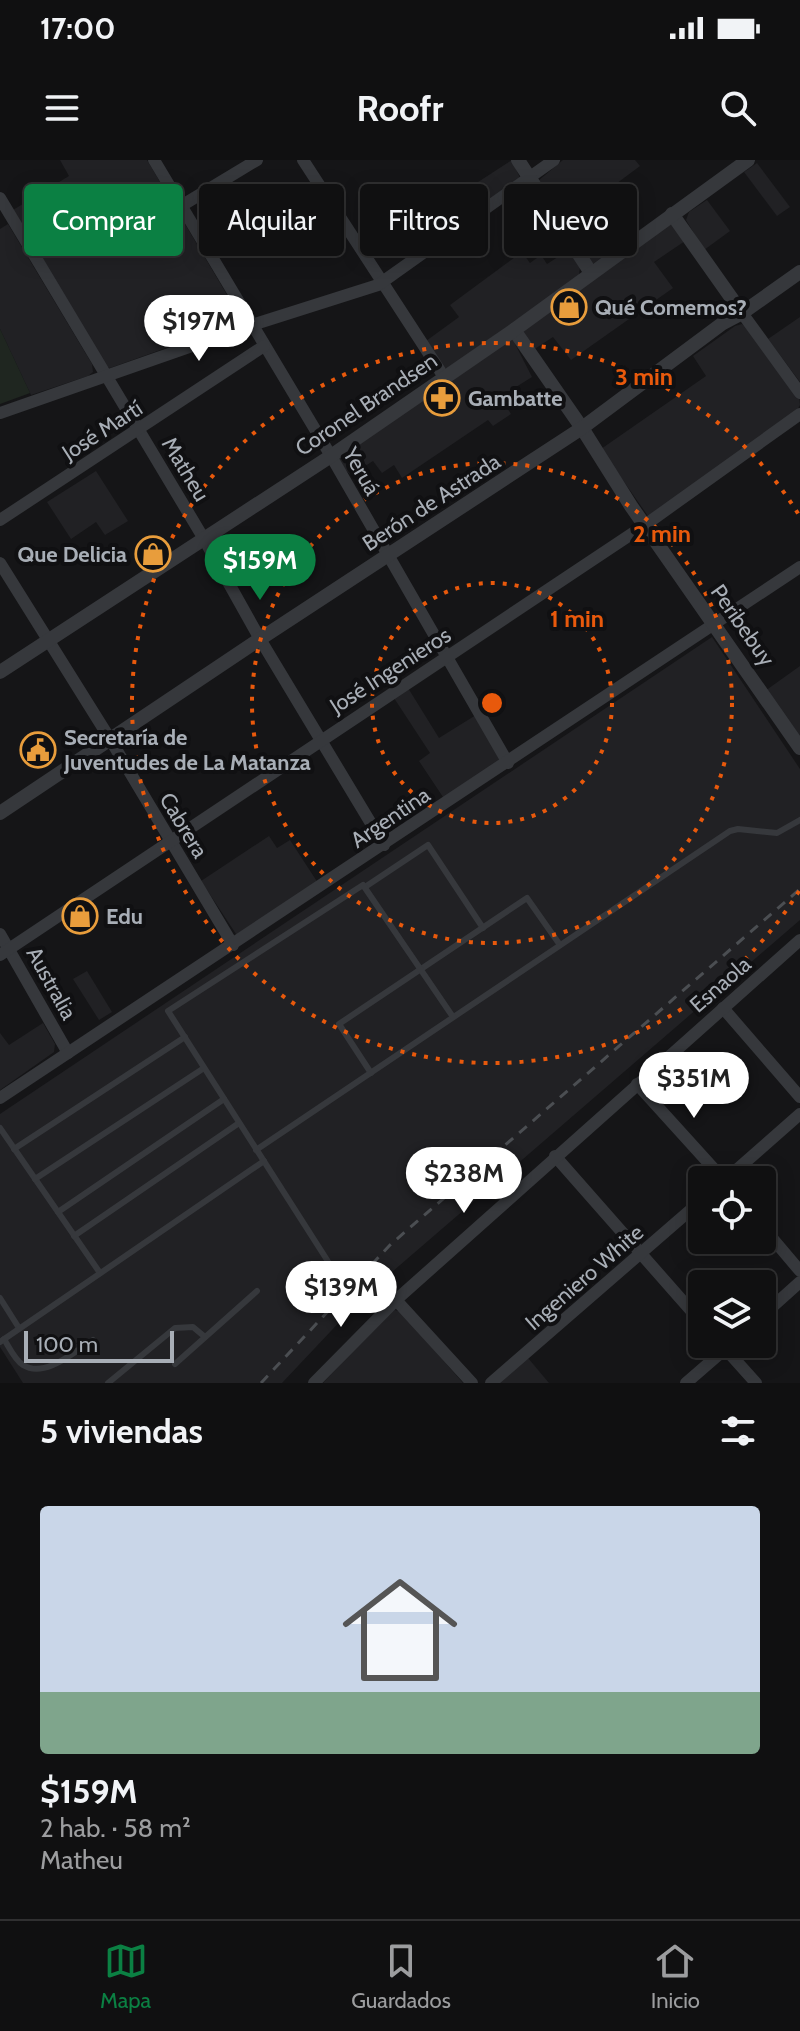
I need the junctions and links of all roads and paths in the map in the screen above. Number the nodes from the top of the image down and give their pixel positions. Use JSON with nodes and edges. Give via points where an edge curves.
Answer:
{"nodes":[{"id":1,"x":154,"y":160,"type":"edge"},
{"id":2,"x":257,"y":160,"type":"edge"},
{"id":3,"x":303,"y":160,"type":"edge"},
{"id":4,"x":518,"y":160,"type":"edge"},
{"id":5,"x":554,"y":160,"type":"edge"},
{"id":6,"x":745,"y":161,"type":"edge"},
{"id":7,"x":530,"y":177,"type":"junction"},
{"id":8,"x":168,"y":184,"type":"edge"},
{"id":9,"x":0,"y":198,"type":"edge"},
{"id":10,"x":183,"y":205,"type":"edge"},
{"id":11,"x":183,"y":209,"type":"edge"},
{"id":12,"x":672,"y":214,"type":"junction"},
{"id":13,"x":800,"y":272,"type":"edge"},
{"id":14,"x":591,"y":273,"type":"junction"},
{"id":15,"x":384,"y":282,"type":"junction"},
{"id":16,"x":742,"y":313,"type":"junction"},
{"id":17,"x":252,"y":325,"type":"junction"},
{"id":18,"x":514,"y":330,"type":"junction"},
{"id":19,"x":264,"y":346,"type":"junction"},
{"id":20,"x":108,"y":377,"type":"junction"},
{"id":21,"x":444,"y":377,"type":"junction"},
{"id":22,"x":800,"y":393,"type":"edge"},
{"id":23,"x":0,"y":413,"type":"edge"},
{"id":24,"x":800,"y":414,"type":"edge"},
{"id":25,"x":582,"y":428,"type":"junction"},
{"id":26,"x":140,"y":430,"type":"junction"},
{"id":27,"x":331,"y":456,"type":"junction"},
{"id":28,"x":0,"y":520,"type":"edge"},
{"id":29,"x":645,"y":525,"type":"junction"},
{"id":30,"x":204,"y":539,"type":"junction"},
{"id":31,"x":388,"y":556,"type":"junction"},
{"id":32,"x":0,"y":563,"type":"edge"},
{"id":33,"x":800,"y":567,"type":"edge"},
{"id":34,"x":716,"y":625,"type":"junction"},
{"id":35,"x":260,"y":639,"type":"junction"},
{"id":36,"x":47,"y":641,"type":"junction"},
{"id":37,"x":447,"y":657,"type":"junction"},
{"id":38,"x":0,"y":672,"type":"edge"},
{"id":39,"x":110,"y":739,"type":"junction"},
{"id":40,"x":321,"y":739,"type":"junction"},
{"id":41,"x":800,"y":748,"type":"edge"},
{"id":42,"x":508,"y":763,"type":"junction"},
{"id":43,"x":0,"y":813,"type":"edge"},
{"id":44,"x":800,"y":820,"type":"edge"},
{"id":45,"x":170,"y":840,"type":"junction"},
{"id":46,"x":384,"y":845,"type":"junction"},
{"id":47,"x":365,"y":887,"type":"junction"},
{"id":48,"x":483,"y":928,"type":"junction"},
{"id":49,"x":0,"y":934,"type":"edge"},
{"id":50,"x":800,"y":940,"type":"edge"},
{"id":51,"x":233,"y":945,"type":"junction"},
{"id":52,"x":560,"y":945,"type":"junction"},
{"id":53,"x":5,"y":952,"type":"edge"},
{"id":54,"x":420,"y":969,"type":"junction"},
{"id":55,"x":723,"y":1008,"type":"junction"},
{"id":56,"x":453,"y":1017,"type":"junction"},
{"id":57,"x":185,"y":1037,"type":"junction"},
{"id":58,"x":68,"y":1053,"type":"junction"},
{"id":59,"x":204,"y":1068,"type":"junction"},
{"id":60,"x":371,"y":1073,"type":"junction"},
{"id":61,"x":637,"y":1084,"type":"junction"},
{"id":62,"x":800,"y":1097,"type":"edge"},
{"id":63,"x":0,"y":1098,"type":"edge"},
{"id":64,"x":224,"y":1099,"type":"junction"},
{"id":65,"x":800,"y":1114,"type":"edge"},
{"id":66,"x":239,"y":1123,"type":"junction"},
{"id":67,"x":0,"y":1128,"type":"edge"},
{"id":68,"x":14,"y":1149,"type":"junction"},
{"id":69,"x":256,"y":1150,"type":"junction"},
{"id":70,"x":555,"y":1156,"type":"junction"},
{"id":71,"x":264,"y":1161,"type":"junction"},
{"id":72,"x":711,"y":1166,"type":"edge"},
{"id":73,"x":740,"y":1166,"type":"edge"},
{"id":74,"x":35,"y":1179,"type":"junction"},
{"id":75,"x":58,"y":1212,"type":"junction"},
{"id":76,"x":688,"y":1212,"type":"edge"},
{"id":77,"x":74,"y":1236,"type":"junction"},
{"id":78,"x":776,"y":1243,"type":"edge"},
{"id":79,"x":641,"y":1254,"type":"junction"},
{"id":80,"x":329,"y":1263,"type":"dead end"},
{"id":81,"x":800,"y":1271,"type":"edge"},
{"id":82,"x":100,"y":1273,"type":"junction"},
{"id":83,"x":800,"y":1282,"type":"edge"},
{"id":84,"x":257,"y":1291,"type":"dead end"},
{"id":85,"x":0,"y":1298,"type":"edge"},
{"id":86,"x":396,"y":1300,"type":"junction"},
{"id":87,"x":776,"y":1303,"type":"edge"},
{"id":88,"x":688,"y":1307,"type":"edge"},
{"id":89,"x":19,"y":1328,"type":"junction"},
{"id":90,"x":205,"y":1337,"type":"junction"},
{"id":91,"x":2,"y":1340,"type":"edge"},
{"id":92,"x":93,"y":1340,"type":"dead end"},
{"id":93,"x":713,"y":1358,"type":"edge"},
{"id":94,"x":736,"y":1358,"type":"edge"},
{"id":95,"x":175,"y":1364,"type":"dead end"},
{"id":96,"x":108,"y":1383,"type":"edge"},
{"id":97,"x":314,"y":1383,"type":"edge"},
{"id":98,"x":472,"y":1383,"type":"edge"},
{"id":99,"x":491,"y":1383,"type":"edge"},
{"id":100,"x":686,"y":1383,"type":"edge"},
{"id":101,"x":756,"y":1383,"type":"edge"}],
"edges":[{"from":1,"to":8,"type":"street","name":"Yeruá"},
{"from":2,"to":10,"type":"street"},
{"from":3,"to":15,"type":"street"},
{"from":4,"to":7,"type":"street"},
{"from":5,"to":7,"type":"street"},
{"from":6,"to":12,"type":"street","name":"Coronel Brandsen"},
{"from":7,"to":14,"type":"street"},
{"from":7,"to":15,"type":"street"},
{"from":9,"to":20,"type":"street","name":"Matheu"},
{"from":11,"to":17,"type":"street","name":"Yeruá"},
{"from":12,"to":14,"type":"street","name":"Coronel Brandsen"},
{"from":12,"to":16,"type":"street"},
{"from":13,"to":16,"type":"street","name":"Berón de Astrada"},
{"from":14,"to":18,"type":"street","name":"Coronel Brandsen"},
{"from":15,"to":17,"type":"street"},
{"from":15,"to":21,"type":"street"},
{"from":16,"to":22,"type":"street"},
{"from":16,"to":25,"type":"street","name":"Berón de Astrada"},
{"from":17,"to":19,"type":"street","name":"Yeruá"},
{"from":17,"to":20,"type":"street"},
{"from":18,"to":21,"type":"street","name":"Coronel Brandsen"},
{"from":18,"to":25,"type":"street","name":"Peribebuy"},
{"from":19,"to":26,"type":"street","name":"José Martí"},
{"from":19,"to":27,"type":"street","name":"Yeruá"},
{"from":20,"to":23,"type":"street"},
{"from":20,"to":26,"type":"street","name":"Matheu"},
{"from":21,"to":27,"type":"street","name":"Coronel Brandsen"},
{"from":24,"to":29,"type":"street","name":"José Ingenieros"},
{"from":25,"to":29,"type":"street","name":"Peribebuy"},
{"from":25,"to":31,"type":"street","name":"Berón de Astrada"},
{"from":26,"to":28,"type":"street","name":"José Martí"},
{"from":26,"to":30,"type":"street","name":"Matheu"},
{"from":27,"to":30,"type":"street","name":"Coronel Brandsen"},
{"from":27,"to":31,"type":"street","name":"Yeruá"},
{"from":29,"to":34,"type":"street","name":"Peribebuy"},
{"from":29,"to":37,"type":"street","name":"José Ingenieros"},
{"from":30,"to":35,"type":"street","name":"Matheu"},
{"from":30,"to":36,"type":"street","name":"Coronel Brandsen"},
{"from":31,"to":35,"type":"street","name":"Berón de Astrada"},
{"from":31,"to":37,"type":"street","name":"Yeruá"},
{"from":32,"to":36,"type":"street","name":"Cabrera"},
{"from":33,"to":34,"type":"street","name":"Argentina"},
{"from":34,"to":41,"type":"street","name":"Peribebuy"},
{"from":34,"to":42,"type":"street","name":"Argentina"},
{"from":35,"to":39,"type":"street","name":"Berón de Astrada"},
{"from":35,"to":40,"type":"street","name":"Matheu"},
{"from":36,"to":38,"type":"street","name":"Coronel Brandsen"},
{"from":36,"to":39,"type":"street","name":"Cabrera"},
{"from":37,"to":40,"type":"street","name":"José Ingenieros"},
{"from":37,"to":42,"type":"street","name":"Yeruá"},
{"from":39,"to":43,"type":"street","name":"Berón de Astrada"},
{"from":39,"to":45,"type":"street","name":"Cabrera"},
{"from":40,"to":45,"type":"street","name":"José Ingenieros"},
{"from":40,"to":46,"type":"street","name":"Matheu"},
{"from":42,"to":46,"type":"street","name":"Argentina"},
{"from":44,"to":52,"type":"lane","via":[[774,833],[730,831]]},
{"from":45,"to":51,"type":"street","name":"Cabrera"},
{"from":45,"to":53,"type":"street","name":"José Ingenieros"},
{"from":46,"to":51,"type":"street","name":"Argentina"},
{"from":47,"to":48,"type":"lane","via":[[428,845]]},
{"from":47,"to":54,"type":"lane"},
{"from":47,"to":57,"type":"lane","via":[[168,1011]]},
{"from":48,"to":52,"type":"lane","via":[[527,898]]},
{"from":48,"to":54,"type":"lane"},
{"from":49,"to":53,"type":"street","name":"Australia"},
{"from":50,"to":55,"type":"street","name":"Esnaola"},
{"from":51,"to":58,"type":"street","name":"Argentina"},
{"from":52,"to":56,"type":"lane"},
{"from":53,"to":58,"type":"street","name":"Australia"},
{"from":54,"to":56,"type":"lane"},
{"from":54,"to":60,"type":"lane","via":[[339,1024]]},
{"from":55,"to":61,"type":"street","name":"Esnaola"},
{"from":55,"to":62,"type":"street"},
{"from":56,"to":60,"type":"lane"},
{"from":57,"to":59,"type":"lane"},
{"from":57,"to":68,"type":"lane"},
{"from":58,"to":63,"type":"street","name":"Argentina"},
{"from":59,"to":64,"type":"lane"},
{"from":59,"to":74,"type":"lane"},
{"from":60,"to":69,"type":"lane"},
{"from":61,"to":70,"type":"street","name":"Esnaola"},
{"from":61,"to":72,"type":"street"},
{"from":64,"to":66,"type":"lane"},
{"from":64,"to":75,"type":"lane"},
{"from":65,"to":73,"type":"street"},
{"from":66,"to":69,"type":"lane"},
{"from":66,"to":77,"type":"lane"},
{"from":67,"to":68,"type":"lane"},
{"from":68,"to":74,"type":"lane"},
{"from":69,"to":71,"type":"lane"},
{"from":70,"to":79,"type":"street"},
{"from":70,"to":86,"type":"street","name":"Esnaola"},
{"from":71,"to":80,"type":"lane"},
{"from":71,"to":82,"type":"lane"},
{"from":74,"to":75,"type":"lane"},
{"from":75,"to":77,"type":"lane"},
{"from":76,"to":79,"type":"street","name":"Ingeniero White"},
{"from":77,"to":82,"type":"lane"},
{"from":78,"to":81,"type":"street"},
{"from":79,"to":88,"type":"street"},
{"from":79,"to":99,"type":"street","name":"Ingeniero White"},
{"from":82,"to":89,"type":"lane"},
{"from":83,"to":87,"type":"street"},
{"from":84,"to":90,"type":"lane"},
{"from":85,"to":89,"type":"lane"},
{"from":86,"to":97,"type":"street","name":"Esnaola"},
{"from":86,"to":98,"type":"street"},
{"from":89,"to":91,"type":"lane"},
{"from":90,"to":95,"type":"lane"},
{"from":90,"to":96,"type":"lane","via":[[193,1327],[175,1328]]},
{"from":91,"to":92,"type":"lane","via":[[20,1363],[41,1369]]},
{"from":93,"to":100,"type":"street"},
{"from":94,"to":101,"type":"street"}]}
